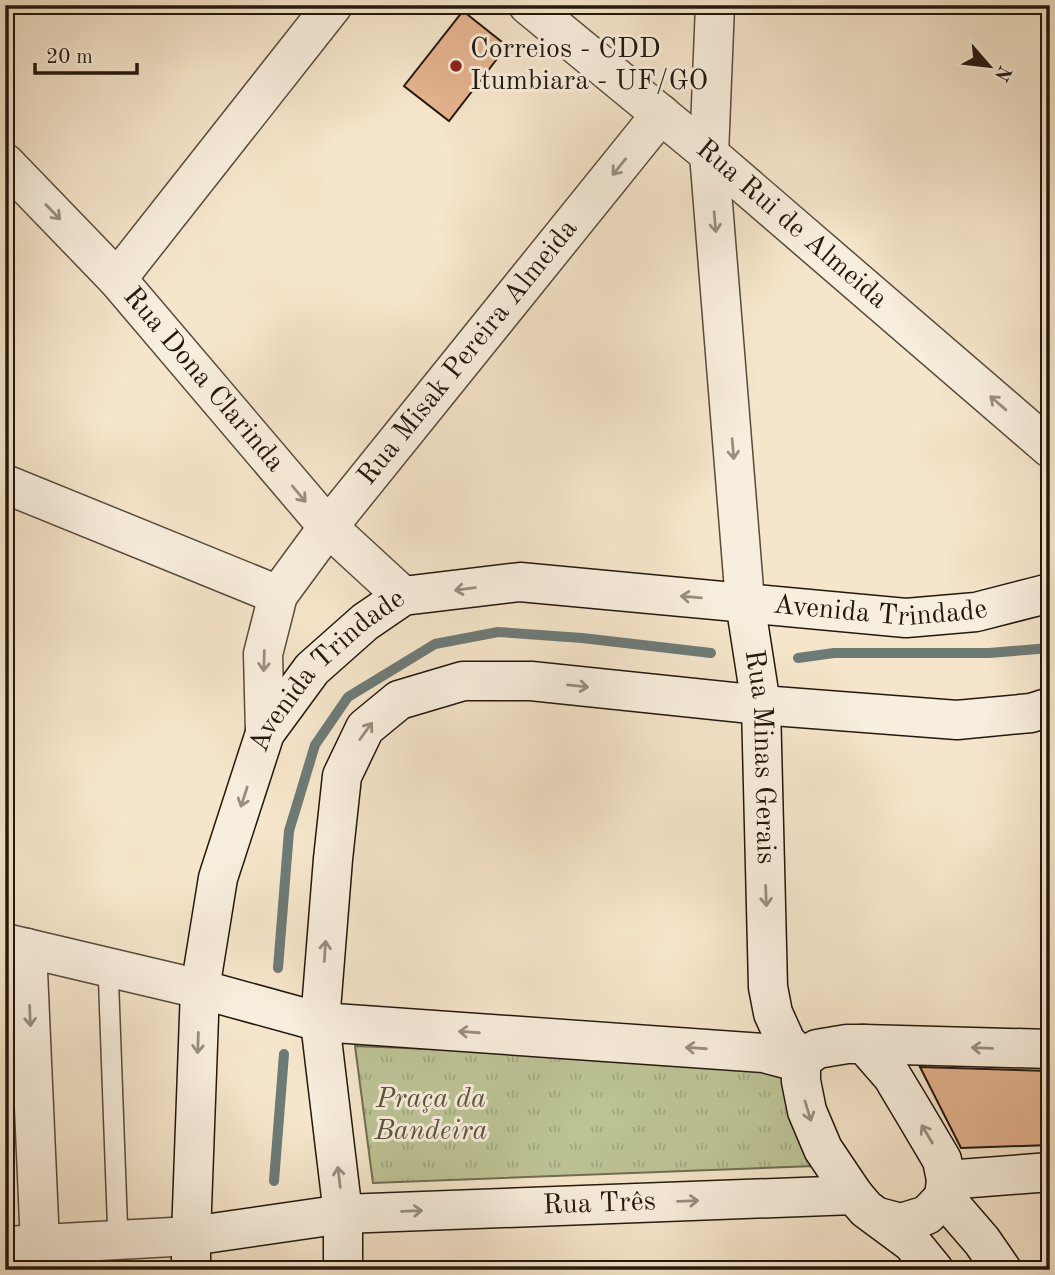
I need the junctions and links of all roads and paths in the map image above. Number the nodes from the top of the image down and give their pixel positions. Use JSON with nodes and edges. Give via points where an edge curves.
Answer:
{"nodes":[{"id":1,"x":333,"y":5,"type":"edge"},
{"id":2,"x":528,"y":5,"type":"edge"},
{"id":3,"x":715,"y":5,"type":"edge"},
{"id":4,"x":662,"y":114,"type":"junction"},
{"id":5,"x":709,"y":154,"type":"junction"},
{"id":6,"x":5,"y":163,"type":"edge"},
{"id":7,"x":117,"y":279,"type":"junction"},
{"id":8,"x":1050,"y":448,"type":"edge"},
{"id":9,"x":5,"y":484,"type":"edge"},
{"id":10,"x":328,"y":527,"type":"junction"},
{"id":11,"x":1050,"y":593,"type":"edge"},
{"id":12,"x":278,"y":595,"type":"junction"},
{"id":13,"x":403,"y":596,"type":"junction"},
{"id":14,"x":745,"y":602,"type":"junction"},
{"id":15,"x":761,"y":705,"type":"junction"},
{"id":16,"x":1050,"y":707,"type":"edge"},
{"id":17,"x":265,"y":733,"type":"junction"},
{"id":18,"x":16,"y":945,"type":"edge"},
{"id":19,"x":108,"y":967,"type":"junction"},
{"id":20,"x":200,"y":989,"type":"junction"},
{"id":21,"x":320,"y":1022,"type":"junction"},
{"id":22,"x":864,"y":1044,"type":"junction"},
{"id":23,"x":1050,"y":1049,"type":"edge"},
{"id":24,"x":802,"y":1061,"type":"junction"},
{"id":25,"x":1050,"y":1172,"type":"edge"},
{"id":26,"x":945,"y":1189,"type":"junction"},
{"id":27,"x":866,"y":1206,"type":"junction"},
{"id":28,"x":344,"y":1214,"type":"junction"},
{"id":29,"x":118,"y":1240,"type":"junction"},
{"id":30,"x":23,"y":1245,"type":"edge"},
{"id":31,"x":191,"y":1253,"type":"edge"},
{"id":32,"x":343,"y":1270,"type":"edge"},
{"id":33,"x":934,"y":1270,"type":"edge"},
{"id":34,"x":1002,"y":1270,"type":"edge"}],
"edges":[{"from":1,"to":7,"type":"street"},
{"from":2,"to":4,"type":"street","name":"Rua Rui de Almeida"},
{"from":3,"to":5,"type":"street","name":"Rua Minas Gerais"},
{"from":4,"to":5,"type":"street","name":"Rua Rui de Almeida"},
{"from":4,"to":10,"type":"street","name":"Rua Misak Pereira Almeida","one_way":true},
{"from":8,"to":5,"type":"street","name":"Rua Rui de Almeida","one_way":true},
{"from":5,"to":14,"type":"street","name":"Rua Minas Gerais","one_way":true},
{"from":6,"to":7,"type":"street","name":"Rua Dona Clarinda","one_way":true},
{"from":7,"to":10,"type":"street","name":"Rua Dona Clarinda","one_way":true},
{"from":9,"to":12,"type":"street"},
{"from":10,"to":12,"type":"street","name":"Rua Misak Pereira Almeida"},
{"from":10,"to":13,"type":"street","name":"Rua Dona Clarinda"},
{"from":11,"to":14,"type":"street","name":"Avenida Trindade","via":[[975,612],[906,618]]},
{"from":12,"to":17,"type":"street","one_way":true,"via":[[263,654]]},
{"from":14,"to":13,"type":"street","name":"Avenida Trindade","one_way":true,"via":[[520,582]]},
{"from":13,"to":17,"type":"street","name":"Avenida Trindade","via":[[312,669]]},
{"from":14,"to":15,"type":"street","name":"Rua Minas Gerais"},
{"from":15,"to":16,"type":"street","name":"Avenida Trindade","via":[[957,720]]},
{"from":21,"to":15,"type":"street","name":"Avenida Trindade","one_way":true,"via":[[342,776],[365,728],[399,700],[463,681],[531,681]]},
{"from":15,"to":24,"type":"street","name":"Rua Minas Gerais","one_way":true,"via":[[768,987],[786,1042]]},
{"from":17,"to":20,"type":"street","name":"Avenida Trindade","one_way":true,"via":[[218,878]]},
{"from":18,"to":19,"type":"street"},
{"from":18,"to":30,"type":"street","one_way":true},
{"from":19,"to":20,"type":"street"},
{"from":19,"to":29,"type":"lane"},
{"from":20,"to":21,"type":"street"},
{"from":20,"to":31,"type":"street","name":"Avenida Trindade","one_way":true},
{"from":24,"to":21,"type":"street","one_way":true,"via":[[764,1054]]},
{"from":28,"to":21,"type":"street","name":"Avenida Trindade","one_way":true},
{"from":23,"to":22,"type":"street","one_way":true},
{"from":22,"to":24,"type":"street","via":[[817,1049]]},
{"from":26,"to":22,"type":"street","one_way":true,"via":[[942,1160],[892,1076]]},
{"from":24,"to":27,"type":"street","one_way":true,"via":[[807,1111],[823,1149]]},
{"from":25,"to":26,"type":"street"},
{"from":26,"to":27,"type":"street","name":"Rua Três","via":[[927,1215],[901,1223]]},
{"from":26,"to":34,"type":"street"},
{"from":28,"to":27,"type":"street","name":"Rua Três","one_way":true},
{"from":27,"to":33,"type":"street","via":[[912,1243]]},
{"from":28,"to":31,"type":"street","name":"Rua Três"},
{"from":28,"to":32,"type":"street","name":"Avenida Trindade"},
{"from":29,"to":30,"type":"street","name":"Rua Três"},
{"from":29,"to":31,"type":"street","name":"Rua Três"}]}
